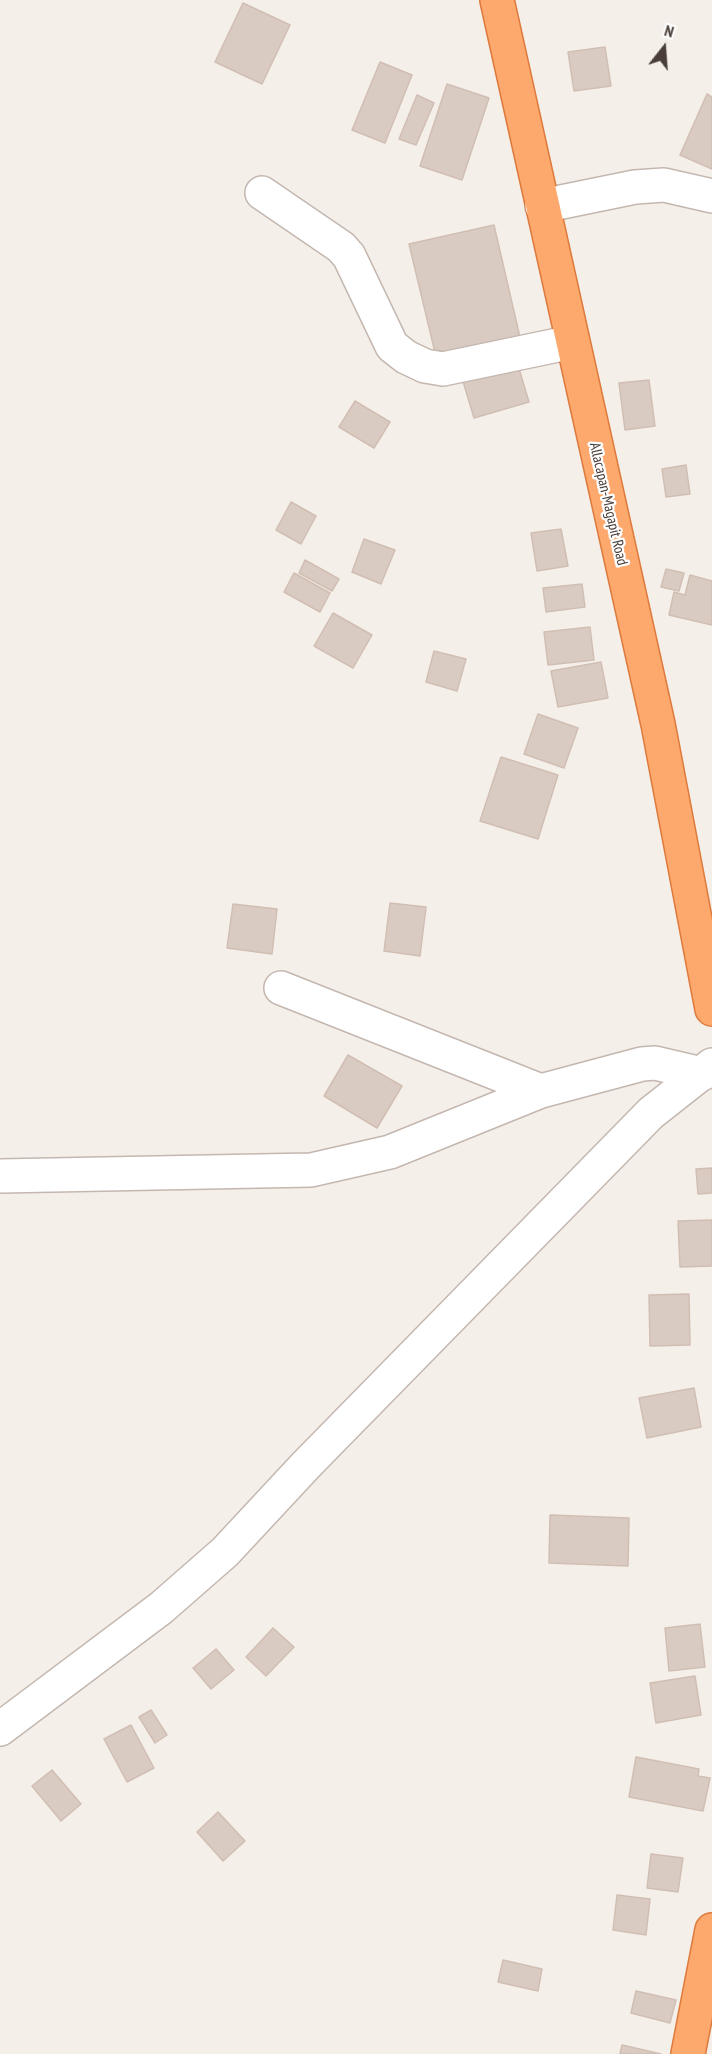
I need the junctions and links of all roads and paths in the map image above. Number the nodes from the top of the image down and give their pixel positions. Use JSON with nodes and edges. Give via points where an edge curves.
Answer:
{"nodes":[{"id":1,"x":496,"y":0,"type":"edge"},
{"id":2,"x":262,"y":193,"type":"dead end"},
{"id":3,"x":712,"y":196,"type":"edge"},
{"id":4,"x":542,"y":206,"type":"junction"},
{"id":5,"x":572,"y":342,"type":"junction"},
{"id":6,"x":281,"y":988,"type":"dead end"},
{"id":7,"x":712,"y":1009,"type":"edge"},
{"id":8,"x":707,"y":1069,"type":"edge"},
{"id":9,"x":541,"y":1091,"type":"junction"},
{"id":10,"x":0,"y":1176,"type":"edge"},
{"id":11,"x":0,"y":1730,"type":"edge"},
{"id":12,"x":712,"y":1930,"type":"edge"},
{"id":13,"x":688,"y":2054,"type":"edge"}],
"edges":[{"from":1,"to":4,"type":"highway","name":"Allacapan-Magapit Road"},
{"from":2,"to":5,"type":"street","via":[[349,256],[392,346],[406,357],[443,369]]},
{"from":3,"to":4,"type":"street","via":[[664,185]]},
{"from":4,"to":5,"type":"highway","name":"Allacapan-Magapit Road"},
{"from":5,"to":7,"type":"highway","name":"Allacapan-Magapit Road","via":[[658,724]]},
{"from":6,"to":9,"type":"street"},
{"from":8,"to":9,"type":"street","via":[[642,1064]]},
{"from":8,"to":11,"type":"street","via":[[651,1113],[225,1552],[161,1608]]},
{"from":9,"to":10,"type":"street","via":[[390,1152],[311,1170]]},
{"from":12,"to":13,"type":"highway"}]}
